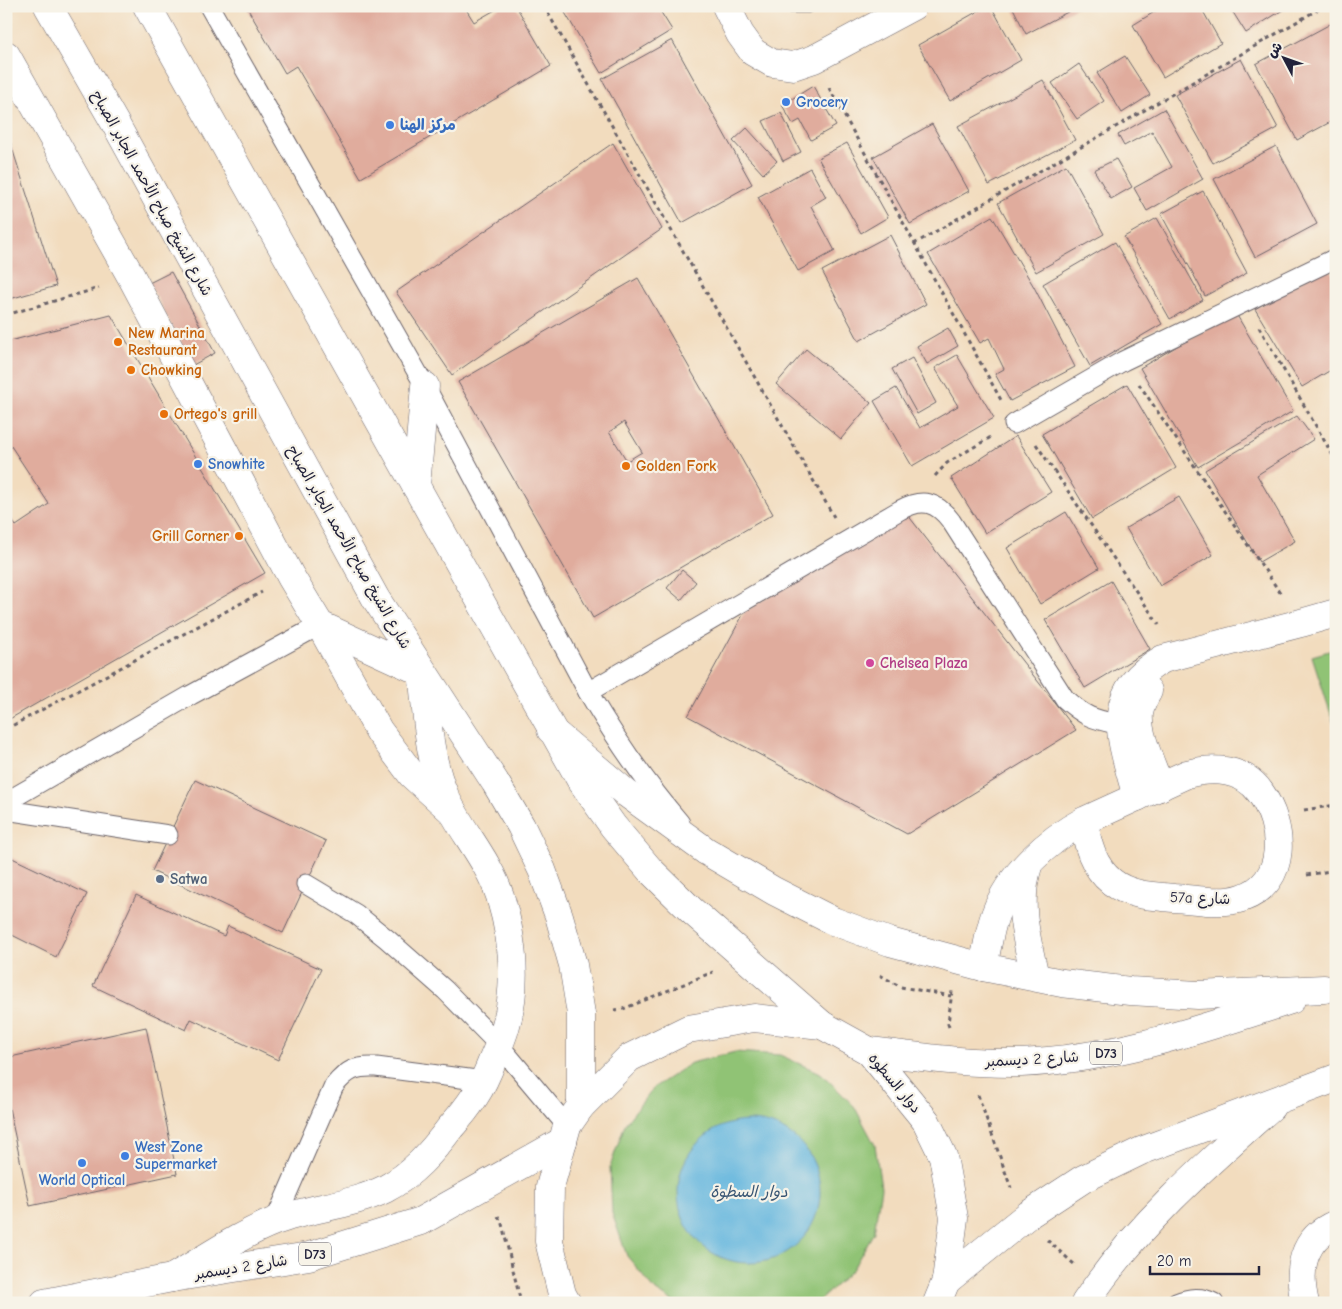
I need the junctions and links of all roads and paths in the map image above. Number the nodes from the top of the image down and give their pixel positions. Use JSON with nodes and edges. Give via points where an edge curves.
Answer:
{"nodes":[{"id":1,"x":48,"y":6,"type":"edge"},
{"id":2,"x":147,"y":6,"type":"edge"},
{"id":3,"x":210,"y":6,"type":"edge"},
{"id":4,"x":544,"y":6,"type":"edge"},
{"id":5,"x":726,"y":6,"type":"edge"},
{"id":6,"x":912,"y":6,"type":"edge"},
{"id":7,"x":1324,"y":6,"type":"edge"},
{"id":8,"x":6,"y":55,"type":"edge"},
{"id":9,"x":814,"y":59,"type":"junction"},
{"id":10,"x":914,"y":244,"type":"junction"},
{"id":11,"x":1336,"y":258,"type":"edge"},
{"id":12,"x":132,"y":278,"type":"junction"},
{"id":13,"x":1245,"y":302,"type":"junction"},
{"id":14,"x":6,"y":315,"type":"edge"},
{"id":15,"x":1123,"y":361,"type":"junction"},
{"id":16,"x":425,"y":386,"type":"junction"},
{"id":17,"x":1017,"y":422,"type":"junction"},
{"id":18,"x":1336,"y":461,"type":"edge"},
{"id":19,"x":416,"y":486,"type":"junction"},
{"id":20,"x":922,"y":502,"type":"junction"},
{"id":21,"x":847,"y":540,"type":"junction"},
{"id":22,"x":291,"y":576,"type":"junction"},
{"id":23,"x":1336,"y":613,"type":"edge"},
{"id":24,"x":1301,"y":623,"type":"junction"},
{"id":25,"x":320,"y":625,"type":"junction"},
{"id":26,"x":1179,"y":654,"type":"junction"},
{"id":27,"x":422,"y":672,"type":"junction"},
{"id":28,"x":588,"y":692,"type":"junction"},
{"id":29,"x":1120,"y":725,"type":"junction"},
{"id":30,"x":6,"y":729,"type":"edge"},
{"id":31,"x":551,"y":730,"type":"junction"},
{"id":32,"x":1148,"y":792,"type":"junction"},
{"id":33,"x":6,"y":802,"type":"edge"},
{"id":34,"x":6,"y":810,"type":"edge"},
{"id":35,"x":453,"y":812,"type":"junction"},
{"id":36,"x":1084,"y":821,"type":"junction"},
{"id":37,"x":168,"y":835,"type":"dead end"},
{"id":38,"x":706,"y":851,"type":"junction"},
{"id":39,"x":1028,"y":865,"type":"junction"},
{"id":40,"x":306,"y":884,"type":"dead end"},
{"id":41,"x":734,"y":948,"type":"junction"},
{"id":42,"x":956,"y":961,"type":"junction"},
{"id":43,"x":983,"y":967,"type":"junction"},
{"id":44,"x":1035,"y":977,"type":"junction"},
{"id":45,"x":1330,"y":988,"type":"edge"},
{"id":46,"x":581,"y":1014,"type":"junction"},
{"id":47,"x":822,"y":1025,"type":"junction"},
{"id":48,"x":499,"y":1045,"type":"junction"},
{"id":49,"x":869,"y":1050,"type":"junction"},
{"id":50,"x":964,"y":1062,"type":"junction"},
{"id":51,"x":1336,"y":1078,"type":"edge"},
{"id":52,"x":484,"y":1081,"type":"junction"},
{"id":53,"x":1281,"y":1098,"type":"junction"},
{"id":54,"x":571,"y":1124,"type":"junction"},
{"id":55,"x":1028,"y":1215,"type":"junction"},
{"id":56,"x":275,"y":1221,"type":"junction"},
{"id":57,"x":1336,"y":1224,"type":"edge"},
{"id":58,"x":172,"y":1278,"type":"junction"},
{"id":59,"x":942,"y":1292,"type":"edge"},
{"id":60,"x":1091,"y":1293,"type":"edge"},
{"id":61,"x":44,"y":1303,"type":"edge"},
{"id":62,"x":567,"y":1303,"type":"edge"},
{"id":63,"x":1176,"y":1303,"type":"edge"},
{"id":64,"x":1214,"y":1303,"type":"edge"},
{"id":65,"x":1304,"y":1303,"type":"edge"}],
"edges":[{"from":1,"to":27,"type":"main road","name":"شارع الشيخ صباح الأحمد الجابر الصباح","via":[[371,592]]},
{"from":2,"to":19,"type":"main road"},
{"from":3,"to":16,"type":"lane"},
{"from":4,"to":21,"type":"path"},
{"from":5,"to":9,"type":"main road","via":[[753,52],[772,63],[793,66]]},
{"from":6,"to":9,"type":"main road"},
{"from":7,"to":10,"type":"path"},
{"from":8,"to":12,"type":"main road"},
{"from":9,"to":10,"type":"path"},
{"from":10,"to":17,"type":"path"},
{"from":11,"to":13,"type":"lane"},
{"from":12,"to":14,"type":"path"},
{"from":12,"to":22,"type":"main road"},
{"from":13,"to":15,"type":"lane"},
{"from":13,"to":18,"type":"path"},
{"from":15,"to":17,"type":"lane"},
{"from":15,"to":24,"type":"path"},
{"from":16,"to":19,"type":"main road"},
{"from":16,"to":28,"type":"lane"},
{"from":17,"to":20,"type":"path","via":[[947,463],[931,480]]},
{"from":17,"to":26,"type":"path"},
{"from":19,"to":31,"type":"main road"},
{"from":20,"to":21,"type":"lane","via":[[910,504]]},
{"from":20,"to":29,"type":"lane","via":[[934,504],[944,511],[1065,699],[1092,719]]},
{"from":21,"to":28,"type":"lane"},
{"from":22,"to":25,"type":"main road"},
{"from":22,"to":30,"type":"path"},
{"from":23,"to":24,"type":"main road"},
{"from":24,"to":26,"type":"main road"},
{"from":24,"to":32,"type":"main road","via":[[1160,678],[1149,689],[1139,713]]},
{"from":25,"to":27,"type":"main road"},
{"from":25,"to":33,"type":"lane"},
{"from":25,"to":35,"type":"main road","via":[[395,754],[412,775]]},
{"from":26,"to":29,"type":"main road","via":[[1148,667],[1136,679],[1121,709]]},
{"from":27,"to":35,"type":"main road","via":[[436,774]]},
{"from":27,"to":46,"type":"main road","name":"شارع الشيخ صباح الأحمد الجابر الصباح","via":[[495,782],[542,870],[560,916],[573,964]]},
{"from":28,"to":38,"type":"lane","via":[[608,727],[654,791]]},
{"from":29,"to":32,"type":"main road","via":[[1122,742]]},
{"from":31,"to":38,"type":"main road","via":[[626,793]]},
{"from":31,"to":41,"type":"main road","via":[[613,826],[650,870]]},
{"from":32,"to":36,"type":"main road","name":"57a شارع"},
{"from":32,"to":36,"type":"main road","name":"57a شارع","via":[[1202,770],[1232,772],[1246,779],[1258,789],[1273,815],[1279,845],[1273,871],[1255,891],[1230,901],[1137,894],[1118,886],[1095,862]]},
{"from":34,"to":37,"type":"lane"},
{"from":35,"to":48,"type":"main road","via":[[488,870],[508,924],[512,990],[507,1024]]},
{"from":36,"to":39,"type":"main road","name":"57a شارع","via":[[1053,840]]},
{"from":38,"to":42,"type":"main road","via":[[833,921]]},
{"from":39,"to":43,"type":"main road","name":"57a شارع","via":[[1007,890],[996,914]]},
{"from":39,"to":44,"type":"main road","via":[[1022,909]]},
{"from":40,"to":48,"type":"lane","via":[[356,914],[386,939]]},
{"from":41,"to":46,"type":"path","via":[[714,971],[623,1009]]},
{"from":41,"to":47,"type":"main road"},
{"from":42,"to":43,"type":"main road"},
{"from":42,"to":50,"type":"path","via":[[948,1024]]},
{"from":43,"to":44,"type":"main road"},
{"from":44,"to":45,"type":"main road","via":[[1130,991],[1198,995]]},
{"from":45,"to":50,"type":"main road","name":"شارع 2 ديسمبر","number":"D73","via":[[1132,1049],[1021,1063]]},
{"from":46,"to":54,"type":"main road","name":"شارع الشيخ صباح الأحمد الجابر الصباح"},
{"from":47,"to":49,"type":"main road","name":"دوار السطوه"},
{"from":47,"to":54,"type":"main road","name":"دوار السطوه","via":[[754,1018],[688,1029],[629,1058]]},
{"from":48,"to":52,"type":"main road"},
{"from":48,"to":54,"type":"lane"},
{"from":49,"to":50,"type":"main road","name":"شارع 2 ديسمبر","number":"D73"},
{"from":49,"to":59,"type":"main road","name":"دوار السطوه","via":[[926,1121],[943,1156],[954,1218]]},
{"from":50,"to":55,"type":"path","via":[[1010,1188]]},
{"from":51,"to":53,"type":"main road"},
{"from":52,"to":56,"type":"main road","via":[[429,1155],[402,1178],[362,1199]]},
{"from":52,"to":56,"type":"lane","via":[[364,1066],[341,1076]]},
{"from":53,"to":55,"type":"main road","via":[[1141,1150],[1084,1179]]},
{"from":53,"to":60,"type":"main road","via":[[1172,1197],[1133,1239]]},
{"from":54,"to":58,"type":"main road","name":"شارع 2 ديسمبر","number":"D73","via":[[421,1221],[309,1256]]},
{"from":54,"to":62,"type":"main road","name":"دوار السطوه","via":[[550,1187],[549,1242]]},
{"from":55,"to":59,"type":"main road"},
{"from":55,"to":60,"type":"path"},
{"from":56,"to":58,"type":"main road"},
{"from":57,"to":65,"type":"main road","via":[[1316,1238],[1305,1253],[1300,1271]]},
{"from":58,"to":61,"type":"main road","name":"شارع 2 ديسمبر","number":"D73"},
{"from":63,"to":64,"type":"lane","via":[[1188,1298]]}]}
